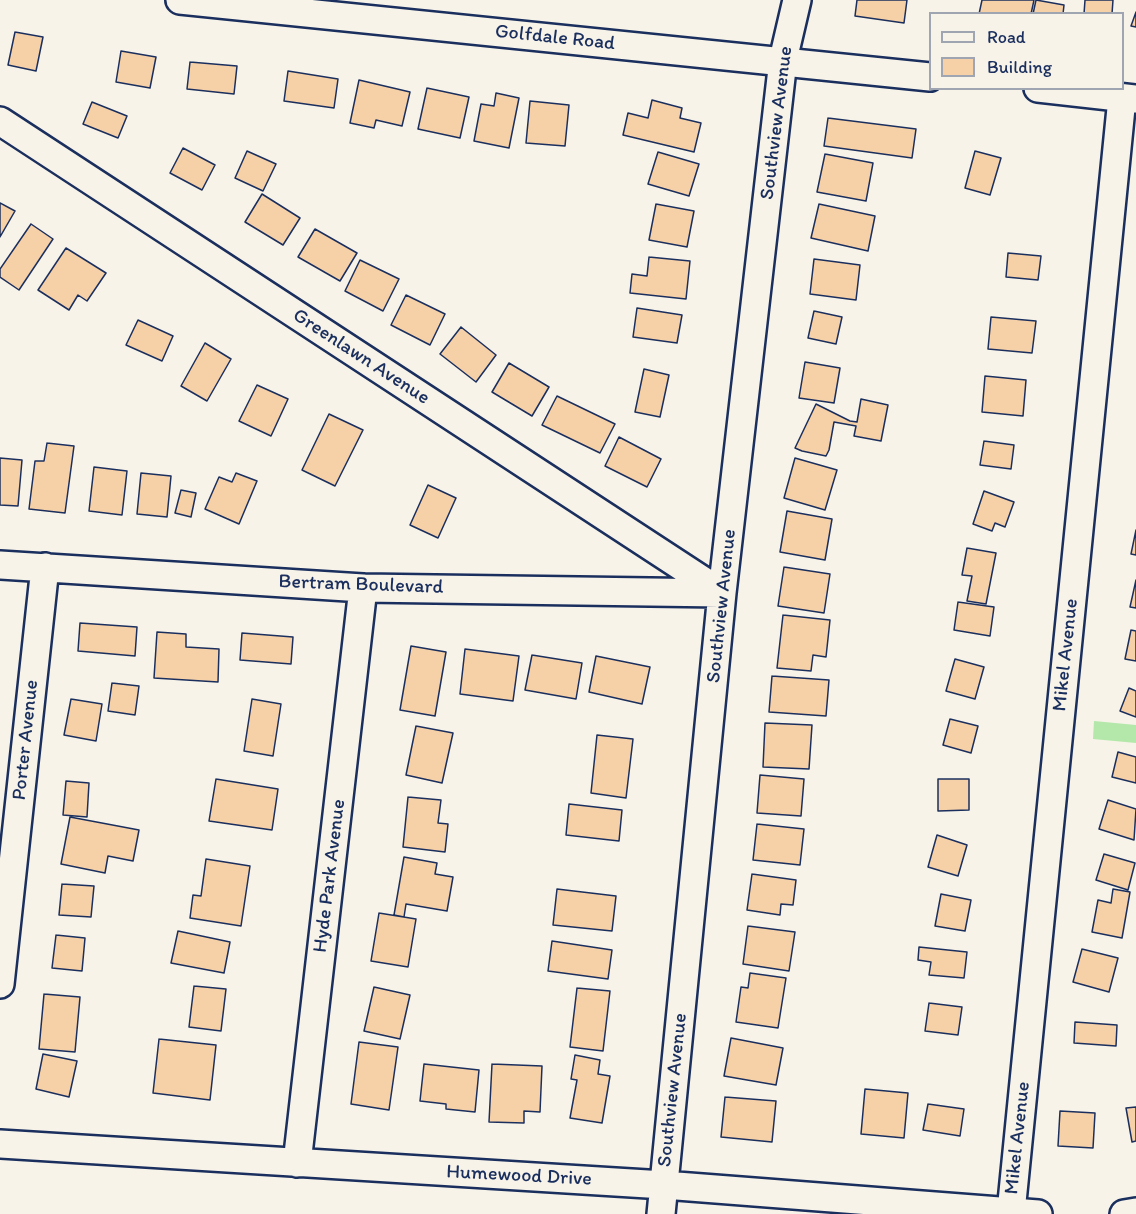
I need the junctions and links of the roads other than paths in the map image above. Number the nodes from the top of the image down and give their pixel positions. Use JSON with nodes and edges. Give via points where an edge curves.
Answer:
{"nodes":[{"id":1,"x":180,"y":0,"type":"edge"},
{"id":2,"x":797,"y":0,"type":"edge"},
{"id":3,"x":783,"y":60,"type":"junction"},
{"id":4,"x":929,"y":77,"type":"edge"},
{"id":5,"x":1056,"y":90,"type":"edge"},
{"id":6,"x":1129,"y":98,"type":"edge"},
{"id":7,"x":0,"y":121,"type":"edge"},
{"id":8,"x":0,"y":564,"type":"edge"},
{"id":9,"x":45,"y":567,"type":"junction"},
{"id":10,"x":363,"y":588,"type":"junction"},
{"id":11,"x":722,"y":593,"type":"junction"},
{"id":12,"x":0,"y":984,"type":"edge"},
{"id":13,"x":0,"y":1144,"type":"edge"},
{"id":14,"x":297,"y":1163,"type":"junction"},
{"id":15,"x":664,"y":1185,"type":"junction"},
{"id":16,"x":1011,"y":1212,"type":"junction"},
{"id":17,"x":1136,"y":1212,"type":"edge"},
{"id":18,"x":661,"y":1214,"type":"edge"},
{"id":19,"x":1038,"y":1214,"type":"edge"},
{"id":20,"x":1124,"y":1214,"type":"edge"}],
"edges":[{"from":1,"to":3,"type":"street","name":"Golfdale Road"},
{"from":2,"to":3,"type":"street","name":"Southview Avenue"},
{"from":3,"to":4,"type":"street","name":"Golfdale Road"},
{"from":3,"to":11,"type":"street","name":"Southview Avenue"},
{"from":5,"to":6,"type":"street"},
{"from":6,"to":16,"type":"street","name":"Mikel Avenue"},
{"from":7,"to":11,"type":"street","name":"Greenlawn Avenue"},
{"from":8,"to":9,"type":"street","name":"Bertram Boulevard"},
{"from":9,"to":10,"type":"street","name":"Bertram Boulevard"},
{"from":9,"to":12,"type":"street","name":"Porter Avenue"},
{"from":10,"to":11,"type":"street","name":"Bertram Boulevard"},
{"from":10,"to":14,"type":"street","name":"Hyde Park Avenue"},
{"from":11,"to":15,"type":"street","name":"Southview Avenue"},
{"from":13,"to":14,"type":"street","name":"Humewood Drive"},
{"from":14,"to":15,"type":"street","name":"Humewood Drive"},
{"from":15,"to":16,"type":"street","name":"Humewood Drive"},
{"from":15,"to":18,"type":"street","name":"Southview Avenue"},
{"from":16,"to":19,"type":"street","name":"Humewood Drive"},
{"from":17,"to":20,"type":"street"}]}
